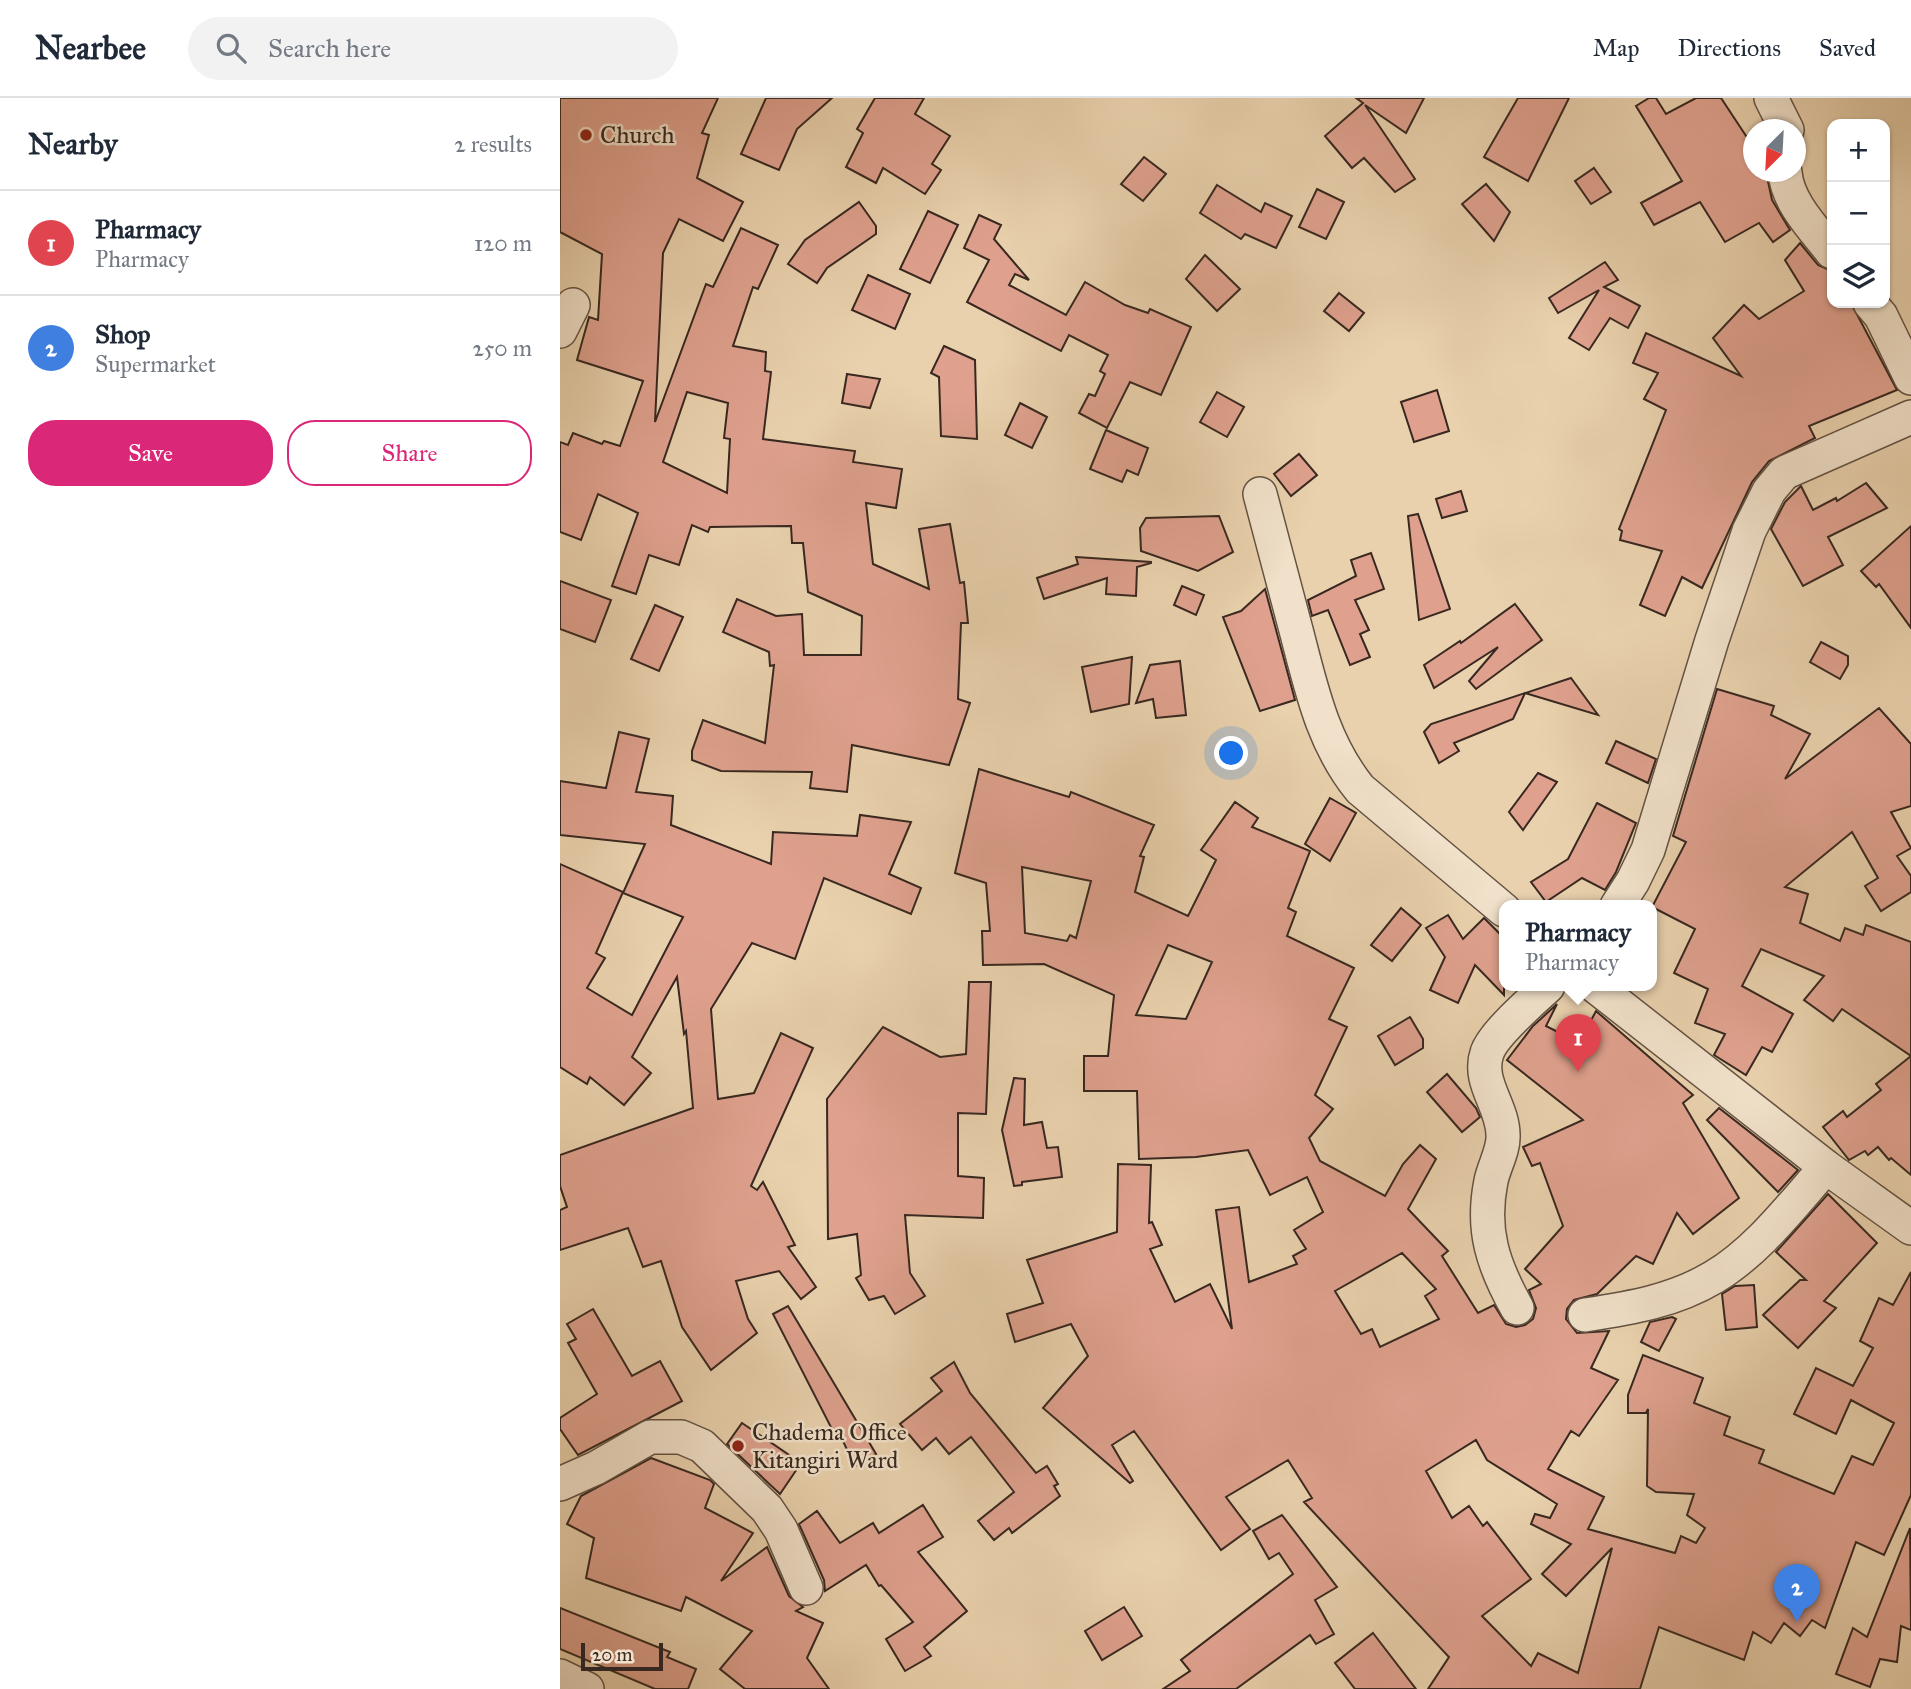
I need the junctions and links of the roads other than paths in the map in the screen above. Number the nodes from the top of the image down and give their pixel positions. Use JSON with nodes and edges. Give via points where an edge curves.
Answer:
{"nodes":[{"id":1,"x":1771,"y":98,"type":"edge"},
{"id":2,"x":1782,"y":119,"type":"edge"},
{"id":3,"x":1786,"y":182,"type":"edge"},
{"id":4,"x":1827,"y":245,"type":"edge"},
{"id":5,"x":1874,"y":308,"type":"edge"},
{"id":6,"x":1911,"y":378,"type":"edge"},
{"id":7,"x":1911,"y":417,"type":"edge"},
{"id":8,"x":1260,"y":494,"type":"dead end"},
{"id":9,"x":1621,"y":900,"type":"edge"},
{"id":10,"x":1499,"y":906,"type":"edge"},
{"id":11,"x":1543,"y":991,"type":"edge"},
{"id":12,"x":1601,"y":991,"type":"edge"},
{"id":13,"x":1826,"y":1167,"type":"junction"},
{"id":14,"x":1911,"y":1228,"type":"edge"},
{"id":15,"x":1517,"y":1308,"type":"dead end"},
{"id":16,"x":1586,"y":1315,"type":"dead end"},
{"id":17,"x":560,"y":1484,"type":"edge"},
{"id":18,"x":560,"y":1492,"type":"edge"},
{"id":19,"x":560,"y":1513,"type":"edge"},
{"id":20,"x":806,"y":1588,"type":"dead end"},
{"id":21,"x":560,"y":1676,"type":"edge"},
{"id":22,"x":587,"y":1689,"type":"edge"}],
"edges":[{"from":1,"to":2,"type":"street"},
{"from":3,"to":4,"type":"street","via":[[1797,206]]},
{"from":5,"to":6,"type":"street"},
{"from":7,"to":9,"type":"street","via":[[1784,473],[1769,491],[1749,531],[1712,640],[1648,850]]},
{"from":8,"to":10,"type":"street","via":[[1315,704],[1341,766],[1360,789]]},
{"from":11,"to":15,"type":"street","via":[[1490,1044],[1485,1057],[1485,1077],[1504,1137],[1485,1215],[1487,1241],[1497,1272]]},
{"from":12,"to":13,"type":"street"},
{"from":13,"to":14,"type":"street"},
{"from":13,"to":16,"type":"street","via":[[1774,1224],[1716,1276],[1663,1300]]},
{"from":17,"to":20,"type":"street","via":[[650,1437],[681,1437],[702,1446],[767,1509]]},
{"from":18,"to":19,"type":"street"},
{"from":21,"to":22,"type":"street"}]}
